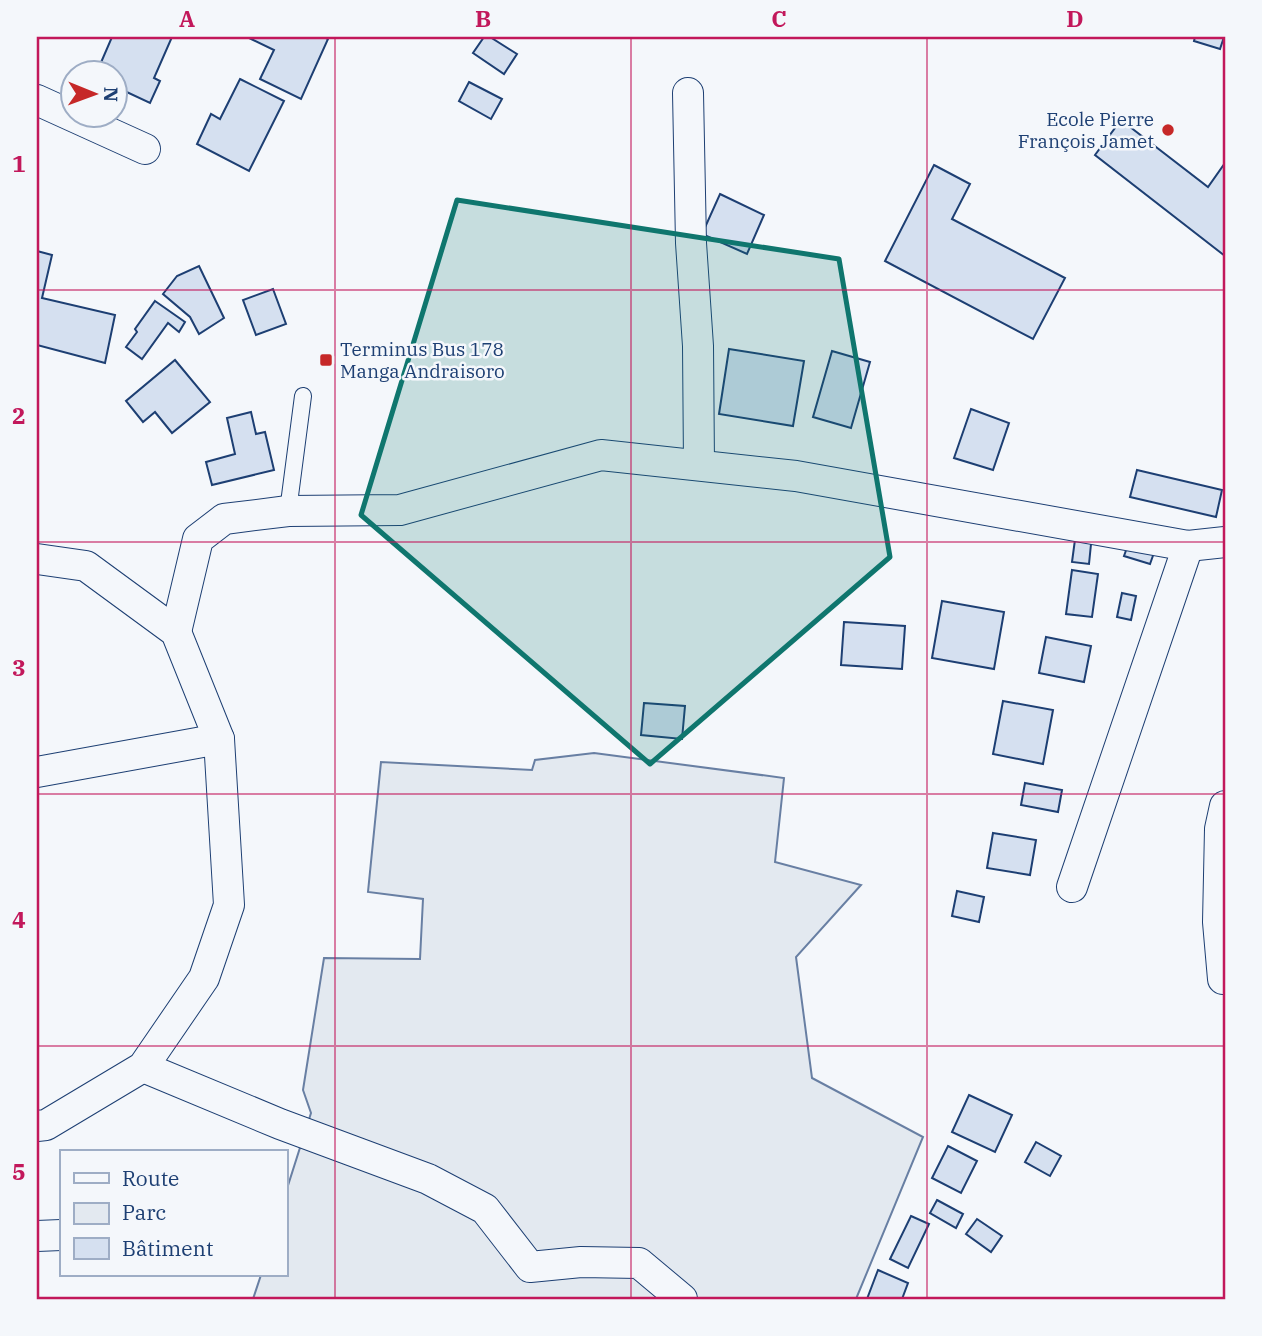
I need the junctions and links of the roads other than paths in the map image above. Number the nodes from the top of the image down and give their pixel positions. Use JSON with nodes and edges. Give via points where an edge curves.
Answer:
{"nodes":[{"id":1,"x":688,"y":93,"type":"dead end"},
{"id":2,"x":37,"y":100,"type":"edge"},
{"id":3,"x":145,"y":149,"type":"dead end"},
{"id":4,"x":303,"y":396,"type":"dead end"},
{"id":5,"x":699,"y":466,"type":"junction"},
{"id":6,"x":288,"y":512,"type":"junction"},
{"id":7,"x":1225,"y":542,"type":"edge"},
{"id":8,"x":1188,"y":546,"type":"junction"},
{"id":9,"x":37,"y":559,"type":"edge"},
{"id":10,"x":176,"y":632,"type":"junction"},
{"id":11,"x":219,"y":739,"type":"junction"},
{"id":12,"x":37,"y":772,"type":"edge"},
{"id":13,"x":1225,"y":806,"type":"edge"},
{"id":14,"x":1072,"y":887,"type":"dead end"},
{"id":15,"x":1223,"y":979,"type":"dead end"},
{"id":16,"x":143,"y":1067,"type":"junction"},
{"id":17,"x":37,"y":1126,"type":"edge"},
{"id":18,"x":37,"y":1236,"type":"edge"},
{"id":19,"x":60,"y":1236,"type":"edge"},
{"id":20,"x":682,"y":1299,"type":"edge"}],
"edges":[{"from":1,"to":5,"type":"street"},
{"from":2,"to":3,"type":"street"},
{"from":4,"to":6,"type":"lane"},
{"from":5,"to":6,"type":"street","via":[[601,455],[400,510]]},
{"from":5,"to":8,"type":"street","via":[[796,476]]},
{"from":6,"to":10,"type":"street","via":[[224,519],[198,539]]},
{"from":7,"to":8,"type":"street"},
{"from":8,"to":14,"type":"street"},
{"from":9,"to":10,"type":"street","via":[[86,566]]},
{"from":10,"to":11,"type":"street"},
{"from":11,"to":12,"type":"street"},
{"from":11,"to":16,"type":"street","via":[[229,905],[204,978]]},
{"from":13,"to":15,"type":"street","via":[[1220,829],[1218,922]]},
{"from":16,"to":17,"type":"street","via":[[46,1125]]},
{"from":16,"to":20,"type":"street","via":[[280,1125],[428,1179],[485,1209],[530,1267],[639,1263]]},
{"from":18,"to":19,"type":"street"}]}
